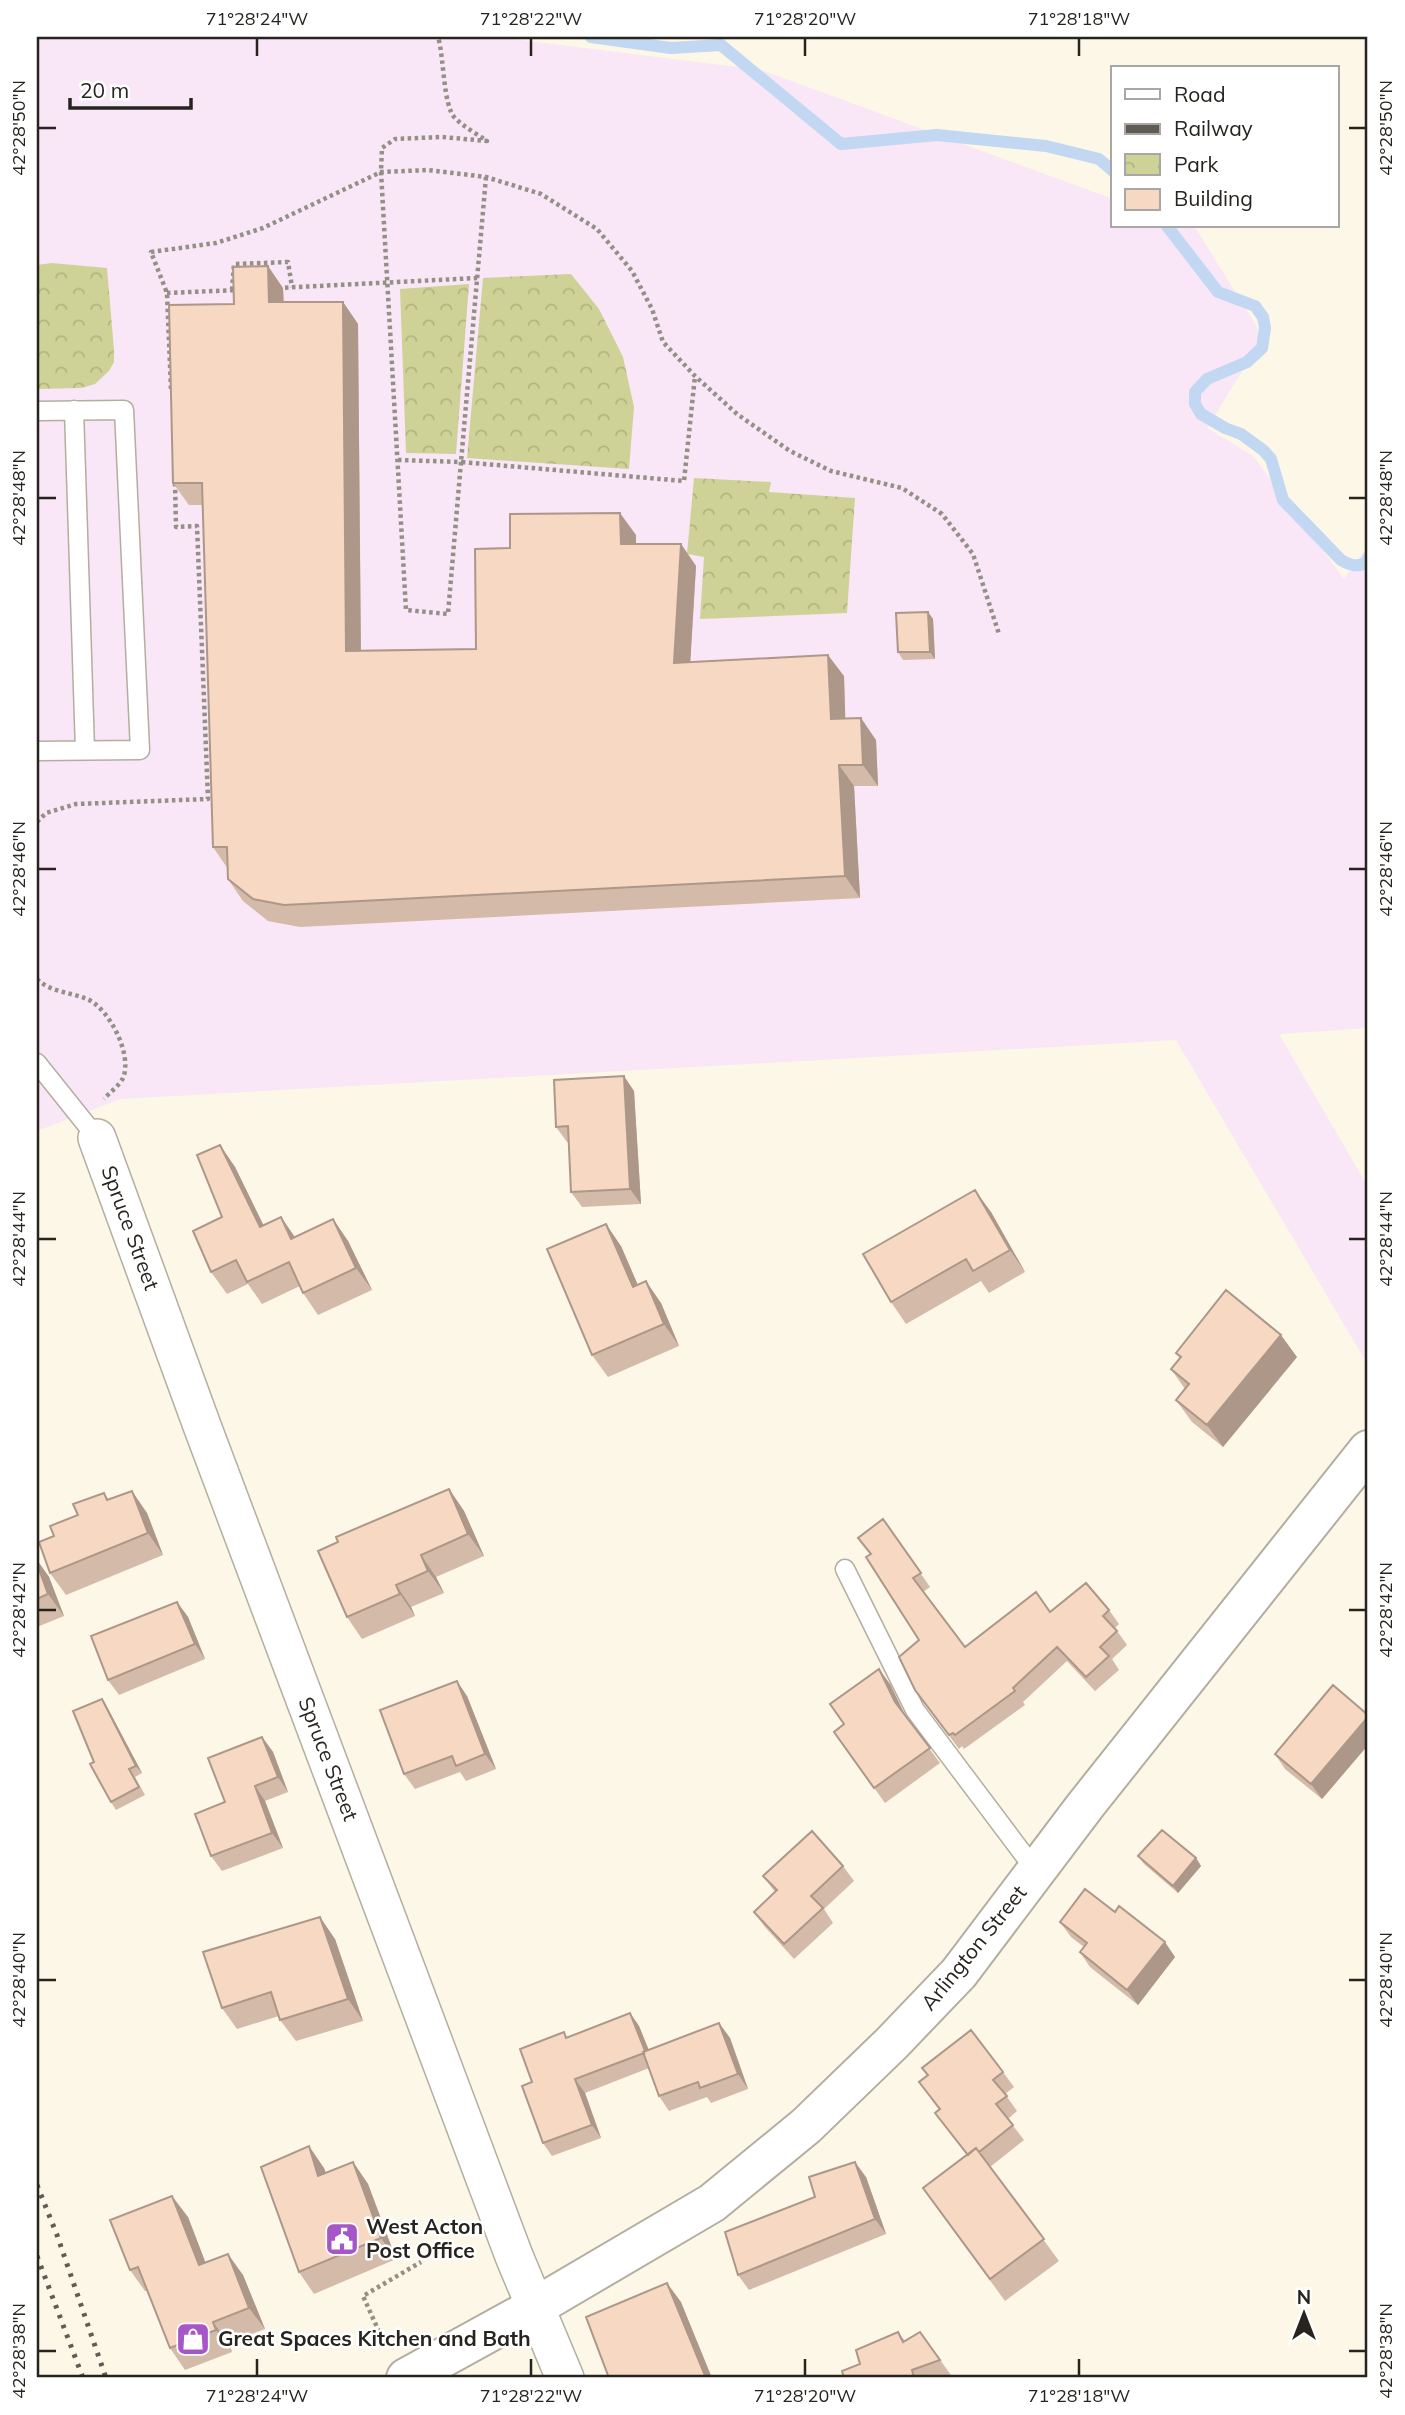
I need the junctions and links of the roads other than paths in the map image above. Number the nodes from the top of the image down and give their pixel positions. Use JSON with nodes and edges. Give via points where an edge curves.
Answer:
{"nodes":[{"id":1,"x":74,"y":410,"type":"junction"},
{"id":2,"x":37,"y":411,"type":"edge"},
{"id":3,"x":85,"y":750,"type":"junction"},
{"id":4,"x":37,"y":751,"type":"edge"},
{"id":5,"x":37,"y":1063,"type":"edge"},
{"id":6,"x":97,"y":1138,"type":"joint"},
{"id":7,"x":1364,"y":1465,"type":"edge"},
{"id":8,"x":845,"y":1569,"type":"dead end"},
{"id":9,"x":1036,"y":1871,"type":"junction"},
{"id":10,"x":535,"y":2307,"type":"junction"},
{"id":11,"x":396,"y":2364,"type":"edge"},
{"id":12,"x":565,"y":2378,"type":"edge"}],
"edges":[{"from":1,"to":2,"type":"lane"},
{"from":1,"to":3,"type":"lane"},
{"from":1,"to":3,"type":"lane","via":[[124,410],[140,750]]},
{"from":3,"to":4,"type":"lane"},
{"from":5,"to":6,"type":"lane"},
{"from":6,"to":10,"type":"street","name":"Spruce Street"},
{"from":7,"to":9,"type":"street","name":"Arlington Street"},
{"from":8,"to":9,"type":"lane","via":[[915,1710]]},
{"from":9,"to":10,"type":"street","name":"Arlington Street","via":[[959,1973],[806,2126],[712,2203]]},
{"from":10,"to":11,"type":"street","name":"Arlington Street"},
{"from":10,"to":12,"type":"street","name":"Spruce Street"}]}
